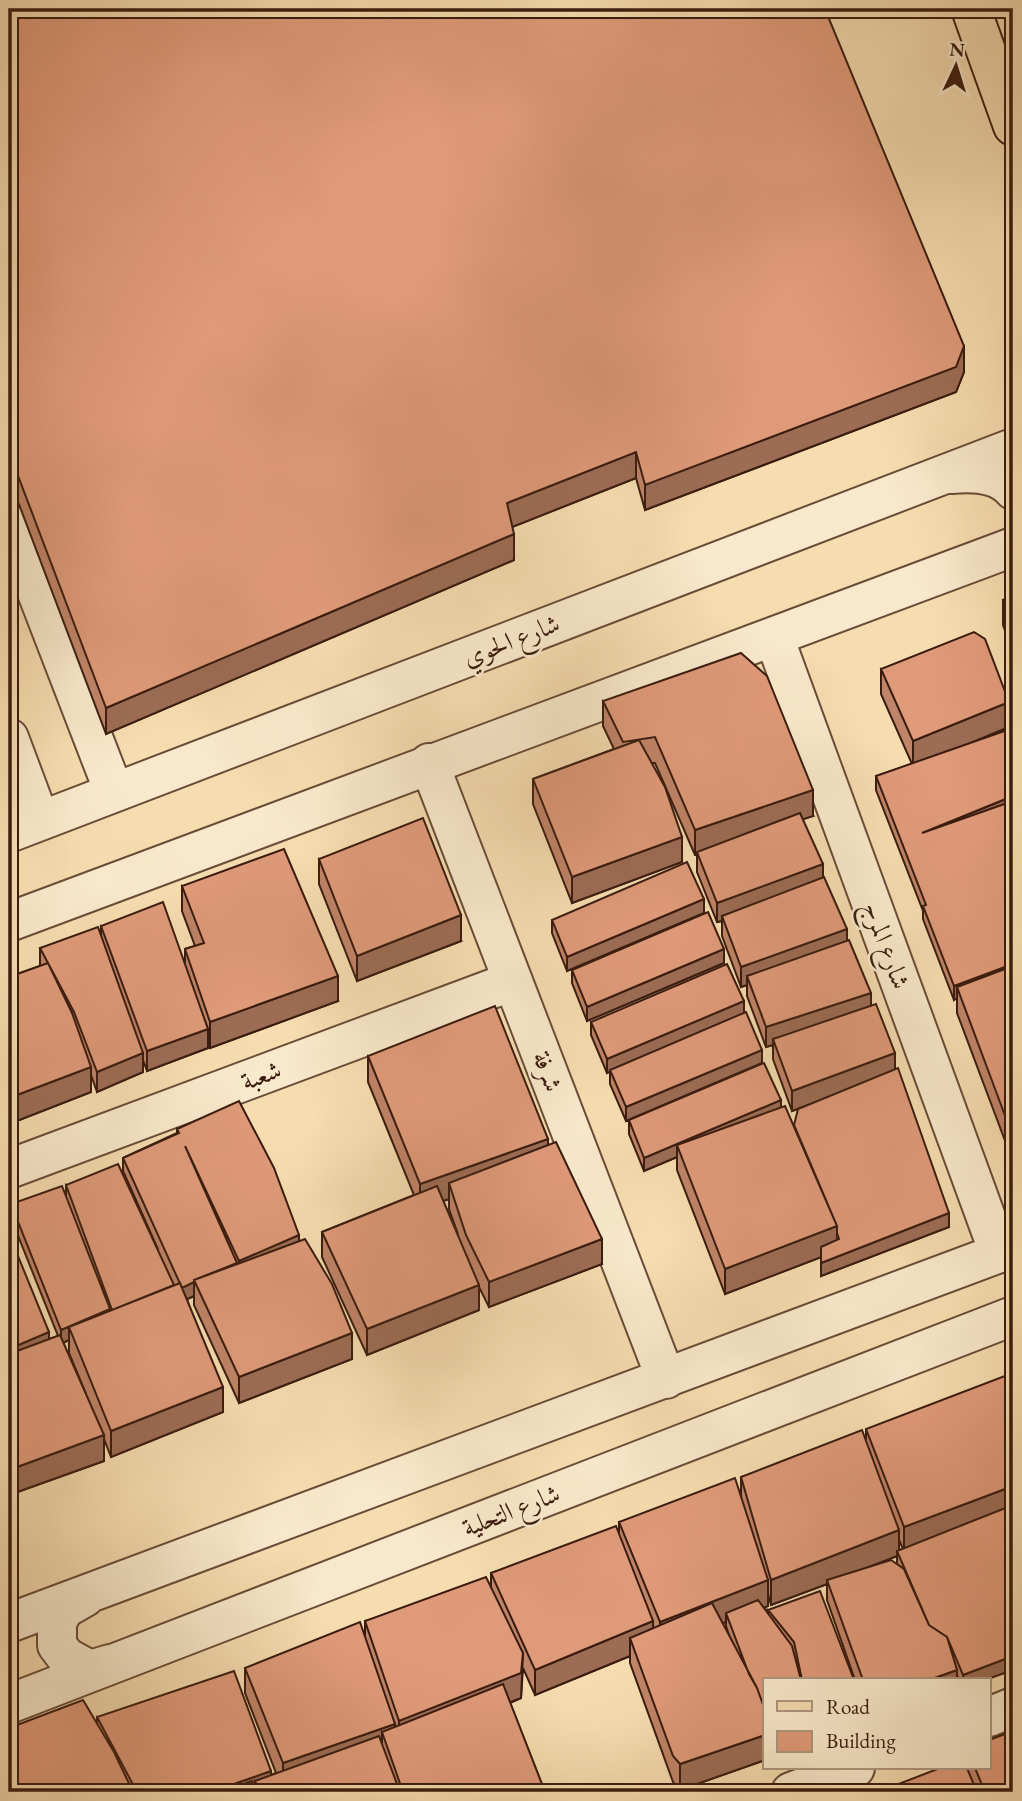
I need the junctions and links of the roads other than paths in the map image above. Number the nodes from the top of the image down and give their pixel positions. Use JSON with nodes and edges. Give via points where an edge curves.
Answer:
{"nodes":[{"id":1,"x":971,"y":9,"type":"edge"},
{"id":2,"x":1013,"y":126,"type":"edge"},
{"id":3,"x":1013,"y":448,"type":"edge"},
{"id":4,"x":943,"y":475,"type":"junction"},
{"id":5,"x":1013,"y":490,"type":"edge"},
{"id":6,"x":1013,"y":516,"type":"edge"},
{"id":7,"x":9,"y":520,"type":"edge"},
{"id":8,"x":999,"y":552,"type":"edge"},
{"id":9,"x":774,"y":637,"type":"junction"},
{"id":10,"x":9,"y":738,"type":"edge"},
{"id":11,"x":429,"y":763,"type":"junction"},
{"id":12,"x":114,"y":792,"type":"junction"},
{"id":13,"x":24,"y":827,"type":"edge"},
{"id":14,"x":9,"y":922,"type":"edge"},
{"id":15,"x":513,"y":981,"type":"junction"},
{"id":16,"x":9,"y":1169,"type":"edge"},
{"id":17,"x":1006,"y":1251,"type":"edge"},
{"id":18,"x":1013,"y":1317,"type":"edge"},
{"id":19,"x":666,"y":1380,"type":"junction"},
{"id":20,"x":105,"y":1586,"type":"junction"},
{"id":21,"x":9,"y":1623,"type":"edge"},
{"id":22,"x":9,"y":1639,"type":"edge"},
{"id":23,"x":135,"y":1656,"type":"junction"},
{"id":24,"x":9,"y":1702,"type":"edge"},
{"id":25,"x":1013,"y":1707,"type":"edge"},
{"id":26,"x":990,"y":1717,"type":"edge"},
{"id":27,"x":850,"y":1770,"type":"edge"},
{"id":28,"x":791,"y":1792,"type":"edge"}],
"edges":[{"from":1,"to":2,"type":"main road"},
{"from":3,"to":4,"type":"street","name":"شارع الحوي"},
{"from":4,"to":5,"type":"street","via":[[974,472],[1007,482]]},
{"from":4,"to":12,"type":"street","name":"شارع الحوي"},
{"from":6,"to":8,"type":"street"},
{"from":7,"to":12,"type":"street"},
{"from":8,"to":9,"type":"street"},
{"from":9,"to":11,"type":"street"},
{"from":9,"to":17,"type":"street","name":"شارع المرج"},
{"from":10,"to":13,"type":"street"},
{"from":11,"to":14,"type":"street"},
{"from":11,"to":15,"type":"street","name":"شرفة"},
{"from":12,"to":13,"type":"street","name":"شارع الحوي"},
{"from":15,"to":16,"type":"street","name":"شعبة"},
{"from":15,"to":19,"type":"street","name":"شرفة"},
{"from":17,"to":19,"type":"street"},
{"from":18,"to":23,"type":"street","name":"شارع التحلية"},
{"from":19,"to":20,"type":"street"},
{"from":20,"to":21,"type":"street"},
{"from":20,"to":23,"type":"street","via":[[64,1609],[57,1622],[57,1645],[66,1657],[90,1670]]},
{"from":22,"to":24,"type":"street","via":[[34,1649],[40,1655],[40,1668]]},
{"from":23,"to":24,"type":"street","name":"شارع التحلية"},
{"from":25,"to":26,"type":"street"},
{"from":27,"to":28,"type":"street"}]}
